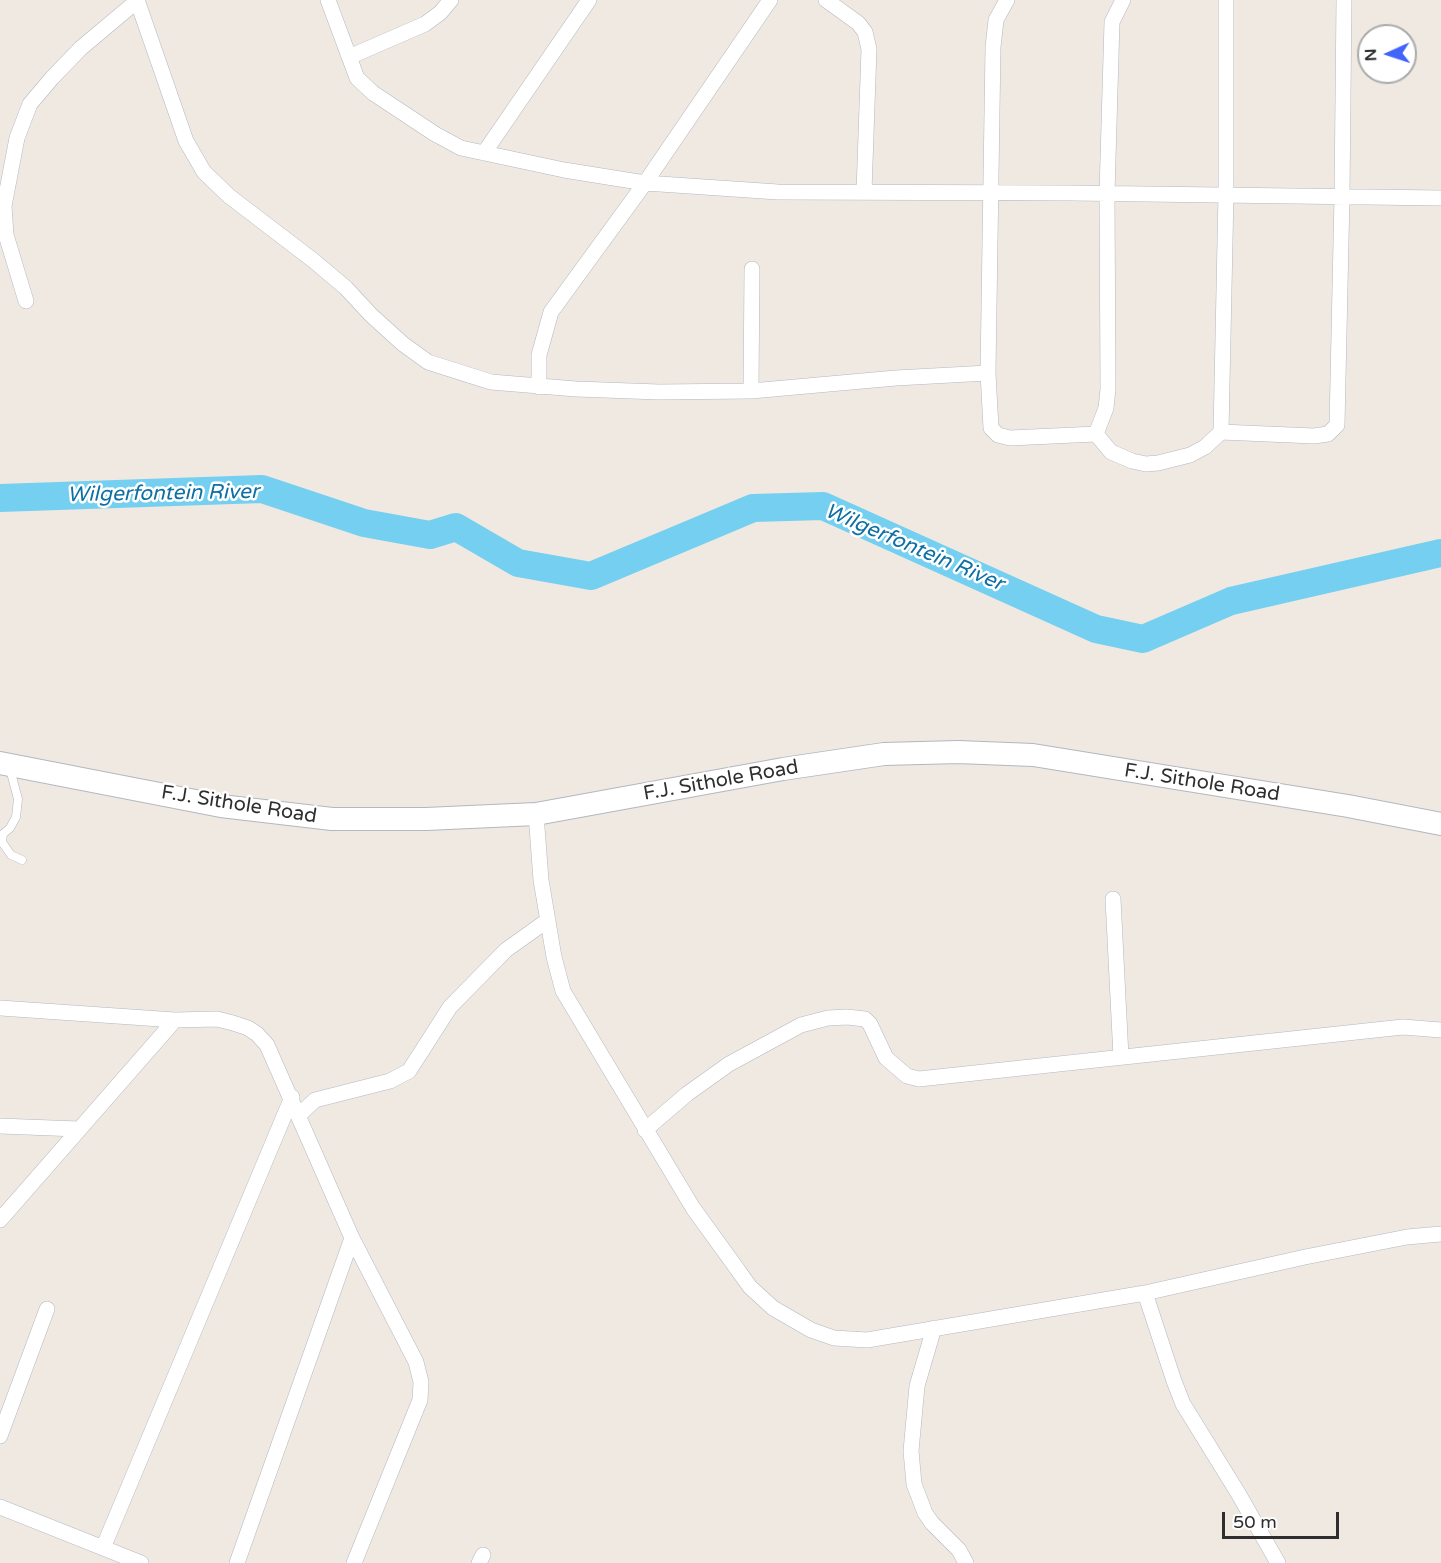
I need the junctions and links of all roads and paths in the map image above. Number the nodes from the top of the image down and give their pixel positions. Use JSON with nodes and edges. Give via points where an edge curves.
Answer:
{"nodes":[{"id":1,"x":137,"y":0,"type":"edge"},
{"id":2,"x":328,"y":0,"type":"edge"},
{"id":3,"x":451,"y":0,"type":"edge"},
{"id":4,"x":589,"y":0,"type":"edge"},
{"id":5,"x":770,"y":0,"type":"edge"},
{"id":6,"x":826,"y":0,"type":"edge"},
{"id":7,"x":1007,"y":0,"type":"edge"},
{"id":8,"x":1123,"y":0,"type":"edge"},
{"id":9,"x":1226,"y":0,"type":"edge"},
{"id":10,"x":1344,"y":0,"type":"edge"},
{"id":11,"x":349,"y":57,"type":"junction"},
{"id":12,"x":484,"y":153,"type":"junction"},
{"id":13,"x":645,"y":183,"type":"junction"},
{"id":14,"x":864,"y":192,"type":"junction"},
{"id":15,"x":992,"y":192,"type":"junction"},
{"id":16,"x":1107,"y":193,"type":"junction"},
{"id":17,"x":1226,"y":194,"type":"junction"},
{"id":18,"x":1342,"y":196,"type":"junction"},
{"id":19,"x":1441,"y":198,"type":"edge"},
{"id":20,"x":752,"y":269,"type":"dead end"},
{"id":21,"x":26,"y":301,"type":"dead end"},
{"id":22,"x":988,"y":373,"type":"junction"},
{"id":23,"x":539,"y":387,"type":"junction"},
{"id":24,"x":752,"y":391,"type":"junction"},
{"id":25,"x":1221,"y":432,"type":"junction"},
{"id":26,"x":1096,"y":434,"type":"junction"},
{"id":27,"x":4,"y":763,"type":"edge"},
{"id":28,"x":536,"y":814,"type":"junction"},
{"id":29,"x":1441,"y":824,"type":"edge"},
{"id":30,"x":22,"y":860,"type":"dead end"},
{"id":31,"x":1113,"y":899,"type":"dead end"},
{"id":32,"x":548,"y":920,"type":"junction"},
{"id":33,"x":0,"y":1008,"type":"edge"},
{"id":34,"x":176,"y":1020,"type":"junction"},
{"id":35,"x":1441,"y":1030,"type":"edge"},
{"id":36,"x":1121,"y":1057,"type":"junction"},
{"id":37,"x":292,"y":1097,"type":"junction"},
{"id":38,"x":300,"y":1115,"type":"junction"},
{"id":39,"x":0,"y":1126,"type":"edge"},
{"id":40,"x":78,"y":1129,"type":"junction"},
{"id":41,"x":645,"y":1130,"type":"junction"},
{"id":42,"x":0,"y":1220,"type":"edge"},
{"id":43,"x":1441,"y":1234,"type":"edge"},
{"id":44,"x":352,"y":1238,"type":"junction"},
{"id":45,"x":1145,"y":1293,"type":"junction"},
{"id":46,"x":47,"y":1309,"type":"dead end"},
{"id":47,"x":934,"y":1328,"type":"junction"},
{"id":48,"x":0,"y":1436,"type":"edge"},
{"id":49,"x":0,"y":1507,"type":"edge"},
{"id":50,"x":103,"y":1548,"type":"junction"},
{"id":51,"x":141,"y":1563,"type":"edge"},
{"id":52,"x":237,"y":1563,"type":"edge"},
{"id":53,"x":354,"y":1563,"type":"edge"},
{"id":54,"x":966,"y":1563,"type":"edge"},
{"id":55,"x":1278,"y":1563,"type":"edge"}],
"edges":[{"from":1,"to":21,"type":"street","via":[[52,78],[30,104],[17,138],[4,207],[6,235]]},
{"from":1,"to":23,"type":"street","via":[[186,141],[204,172],[322,267],[403,344],[428,362],[491,382]]},
{"from":2,"to":11,"type":"street"},
{"from":3,"to":11,"type":"street","via":[[425,24]]},
{"from":4,"to":12,"type":"street"},
{"from":5,"to":13,"type":"street"},
{"from":6,"to":14,"type":"street","via":[[858,23],[869,49]]},
{"from":7,"to":15,"type":"street","via":[[996,20],[993,47]]},
{"from":8,"to":16,"type":"street","via":[[1112,22]]},
{"from":9,"to":17,"type":"street"},
{"from":10,"to":18,"type":"street"},
{"from":11,"to":12,"type":"street","via":[[357,78],[373,93],[435,134],[461,148]]},
{"from":12,"to":13,"type":"street"},
{"from":13,"to":14,"type":"street","via":[[778,192]]},
{"from":13,"to":23,"type":"street","via":[[551,312],[538,355]]},
{"from":14,"to":15,"type":"street"},
{"from":15,"to":16,"type":"street"},
{"from":15,"to":22,"type":"street"},
{"from":16,"to":17,"type":"street"},
{"from":16,"to":26,"type":"street","via":[[1108,389]]},
{"from":17,"to":18,"type":"street"},
{"from":17,"to":25,"type":"street"},
{"from":18,"to":19,"type":"street"},
{"from":18,"to":25,"type":"street","via":[[1337,425],[1328,434],[1314,436]]},
{"from":20,"to":24,"type":"street"},
{"from":22,"to":24,"type":"street"},
{"from":22,"to":26,"type":"street","via":[[992,428],[998,435],[1021,438]]},
{"from":23,"to":24,"type":"street"},
{"from":25,"to":26,"type":"street","via":[[1190,456],[1146,464],[1111,452]]},
{"from":27,"to":28,"type":"street","name":"F.J. Sithole Road","via":[[221,806],[332,819]]},
{"from":27,"to":30,"type":"lane","via":[[18,799],[16,817],[3,834],[2,842],[11,855]]},
{"from":28,"to":29,"type":"street","name":"F.J. Sithole Road","via":[[884,754],[958,752],[1033,755]]},
{"from":28,"to":32,"type":"street"},
{"from":31,"to":36,"type":"street"},
{"from":32,"to":38,"type":"street","via":[[506,950],[450,1007],[409,1071],[390,1081],[315,1100]]},
{"from":32,"to":41,"type":"street","via":[[563,991]]},
{"from":33,"to":34,"type":"street"},
{"from":34,"to":37,"type":"street","via":[[217,1019],[248,1028],[267,1045]]},
{"from":34,"to":40,"type":"street"},
{"from":35,"to":36,"type":"street","via":[[1402,1027]]},
{"from":36,"to":41,"type":"street","via":[[914,1079],[886,1058],[865,1019],[828,1018],[801,1025],[729,1064]]},
{"from":37,"to":38,"type":"street"},
{"from":37,"to":50,"type":"street"},
{"from":38,"to":44,"type":"street"},
{"from":39,"to":40,"type":"street"},
{"from":40,"to":42,"type":"street"},
{"from":41,"to":47,"type":"street","via":[[693,1208],[750,1287],[773,1308],[834,1338],[867,1340]]},
{"from":43,"to":45,"type":"street","via":[[1305,1257]]},
{"from":44,"to":52,"type":"street"},
{"from":44,"to":53,"type":"street","via":[[416,1362],[421,1382],[421,1394]]},
{"from":45,"to":47,"type":"street"},
{"from":45,"to":55,"type":"street","via":[[1184,1404]]},
{"from":46,"to":48,"type":"street"},
{"from":47,"to":54,"type":"street","via":[[917,1386],[911,1451],[914,1484],[925,1513]]},
{"from":49,"to":50,"type":"street"},
{"from":50,"to":51,"type":"street"}]}
